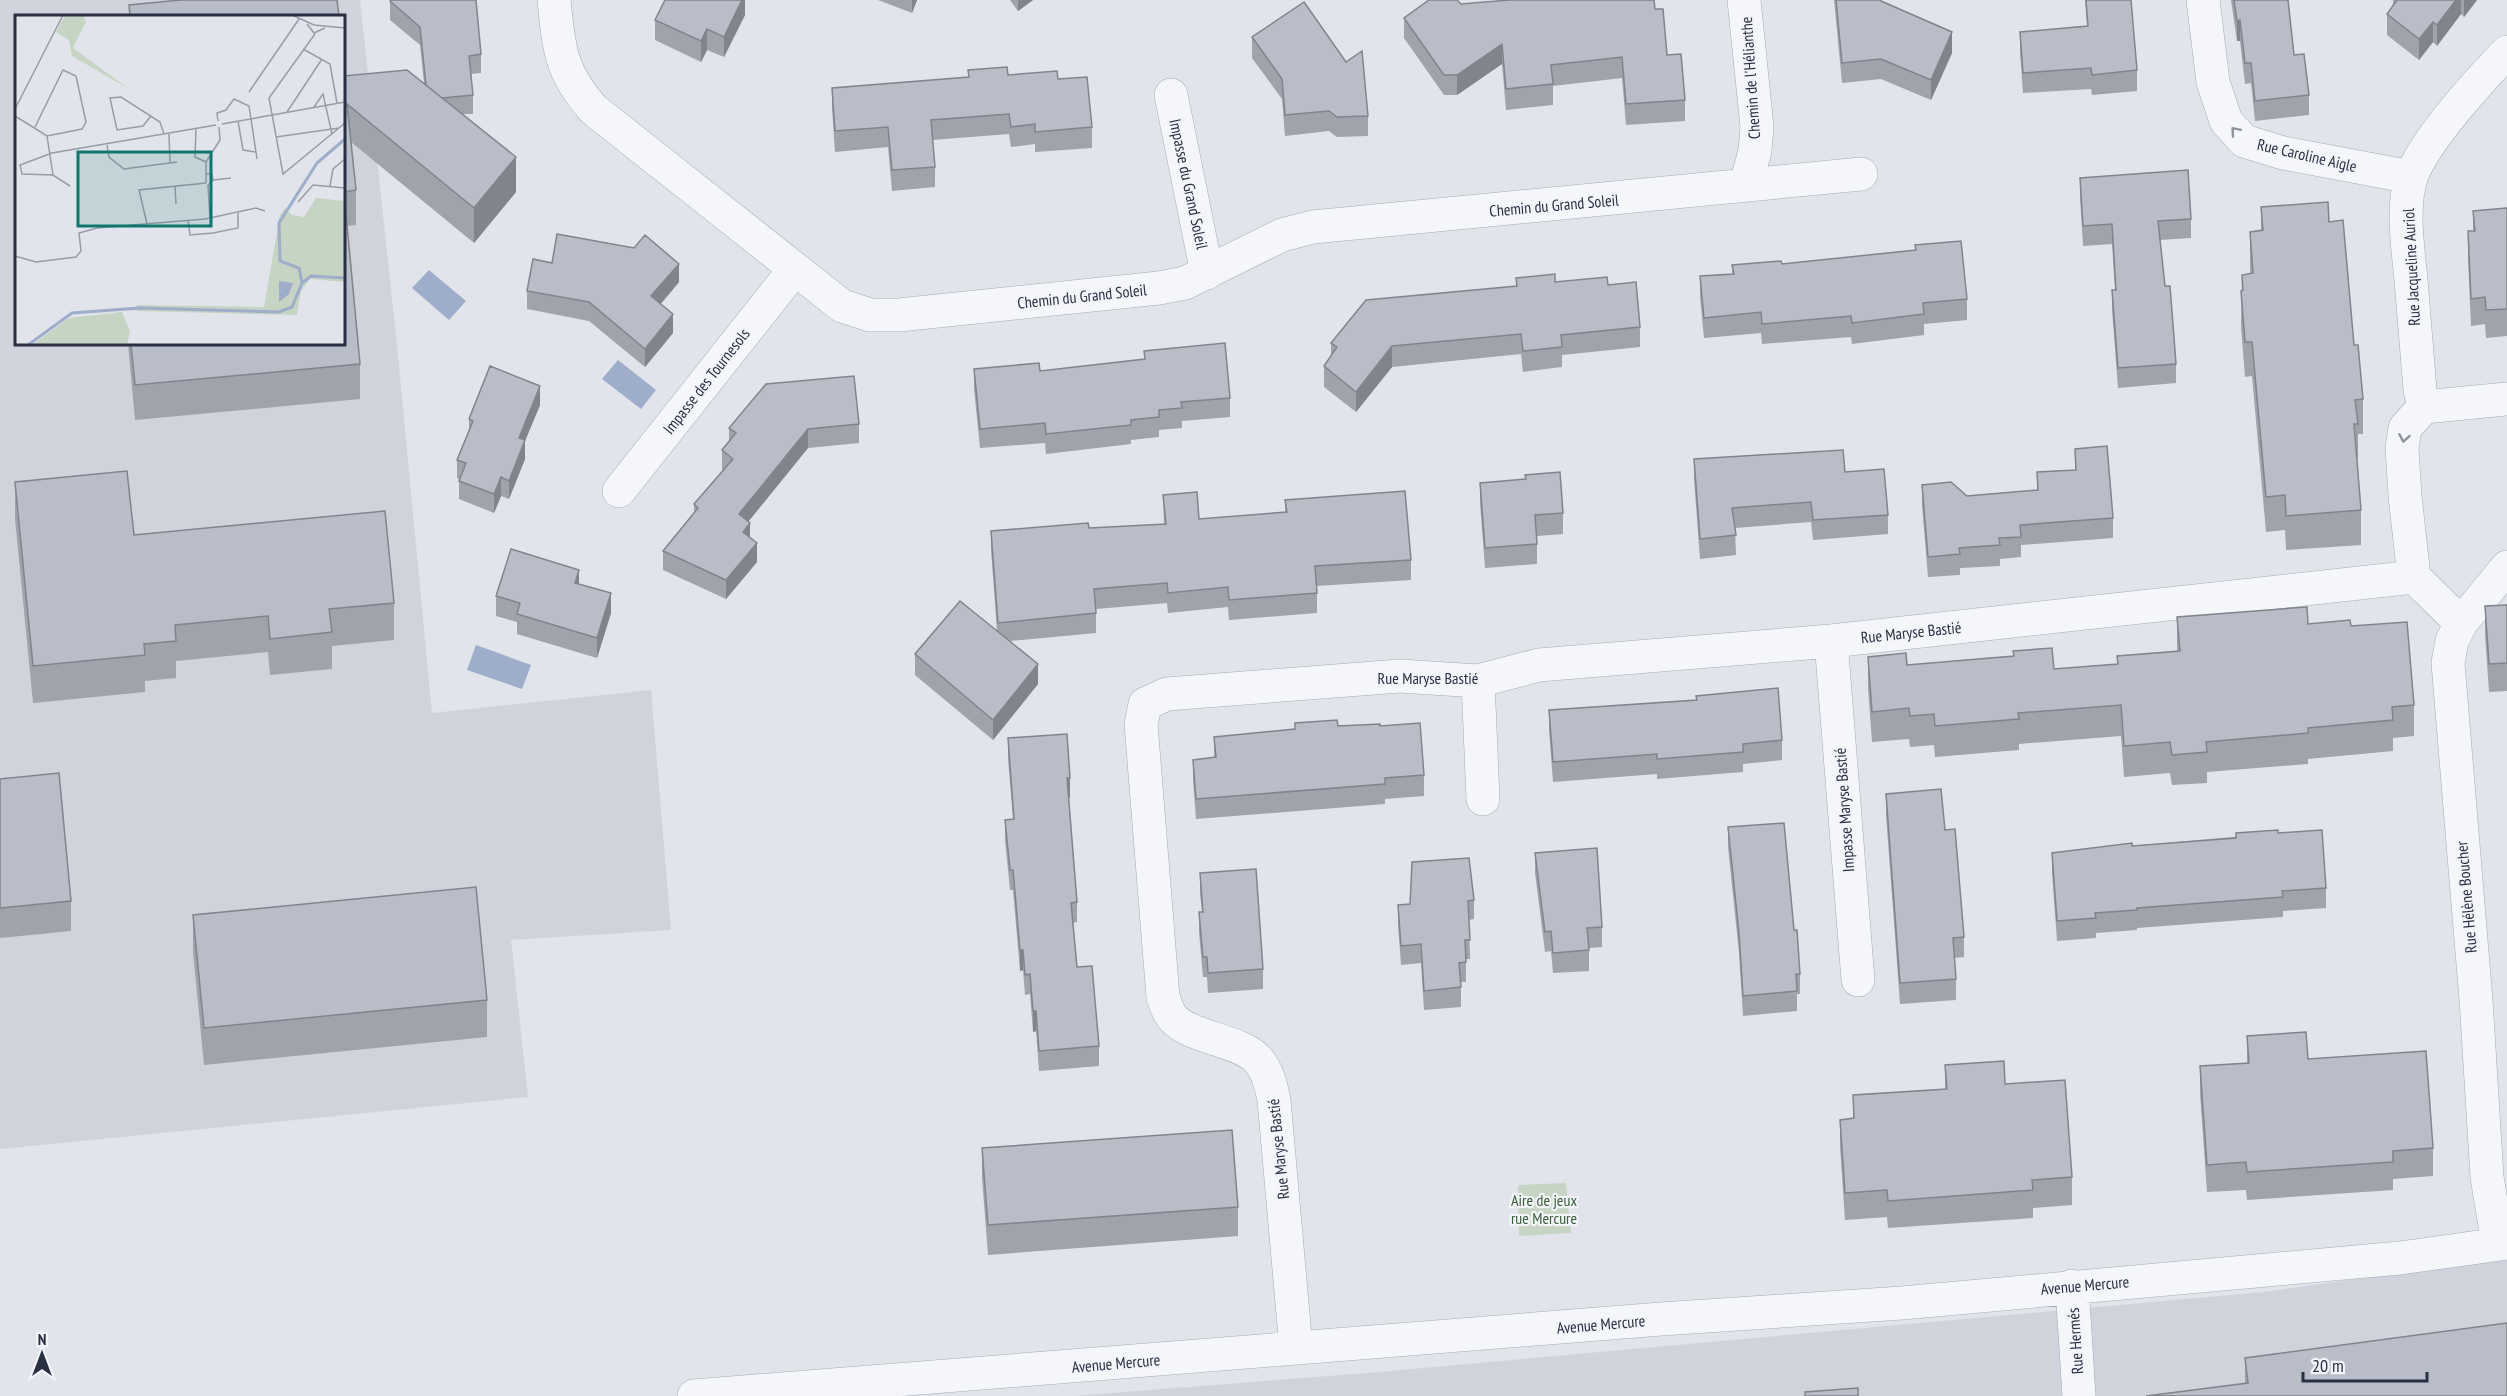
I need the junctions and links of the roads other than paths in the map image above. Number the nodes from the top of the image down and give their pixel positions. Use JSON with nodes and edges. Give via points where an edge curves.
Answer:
{"nodes":[{"id":1,"x":554,"y":0,"type":"edge"},
{"id":2,"x":1744,"y":0,"type":"edge"},
{"id":3,"x":2203,"y":0,"type":"edge"},
{"id":4,"x":2507,"y":52,"type":"edge"},
{"id":5,"x":1170,"y":95,"type":"dead end"},
{"id":6,"x":1861,"y":174,"type":"dead end"},
{"id":7,"x":2411,"y":177,"type":"junction"},
{"id":8,"x":1746,"y":184,"type":"junction"},
{"id":9,"x":794,"y":270,"type":"junction"},
{"id":10,"x":1207,"y":273,"type":"junction"},
{"id":11,"x":2507,"y":399,"type":"edge"},
{"id":12,"x":2424,"y":407,"type":"junction"},
{"id":13,"x":619,"y":491,"type":"dead end"},
{"id":14,"x":2507,"y":567,"type":"edge"},
{"id":15,"x":2414,"y":578,"type":"junction"},
{"id":16,"x":2461,"y":623,"type":"junction"},
{"id":17,"x":1831,"y":640,"type":"junction"},
{"id":18,"x":1478,"y":681,"type":"junction"},
{"id":19,"x":1483,"y":799,"type":"dead end"},
{"id":20,"x":1857,"y":980,"type":"dead end"},
{"id":21,"x":2503,"y":1244,"type":"edge"},
{"id":22,"x":2072,"y":1286,"type":"junction"},
{"id":23,"x":1296,"y":1348,"type":"junction"},
{"id":24,"x":694,"y":1396,"type":"edge"},
{"id":25,"x":2079,"y":1396,"type":"edge"}],
"edges":[{"from":1,"to":9,"type":"street","name":"Chemin du Grand Soleil","via":[[563,64],[593,110]]},
{"from":2,"to":8,"type":"street","name":"Chemin de l'Hélianthe","via":[[1757,128]]},
{"from":7,"to":3,"type":"street","name":"Rue Caroline Aigle","one_way":true,"via":[[2283,153],[2244,141],[2226,121],[2213,82]]},
{"from":4,"to":7,"type":"street","name":"Rue Jacqueline Auriol","via":[[2453,114],[2418,161]]},
{"from":5,"to":10,"type":"street","name":"Impasse du Grand Soleil"},
{"from":6,"to":8,"type":"street"},
{"from":7,"to":12,"type":"street","name":"Rue Jacqueline Auriol","via":[[2407,232]]},
{"from":8,"to":10,"type":"street","name":"Chemin du Grand Soleil","via":[[1313,227],[1282,235]]},
{"from":9,"to":10,"type":"street","name":"Chemin du Grand Soleil","via":[[842,306],[870,315],[1159,288]]},
{"from":9,"to":13,"type":"street","name":"Impasse des Tournesols"},
{"from":11,"to":12,"type":"street"},
{"from":12,"to":15,"type":"street","one_way":true,"via":[[2405,428],[2402,448]]},
{"from":14,"to":16,"type":"street","name":"Rue Hélène Boucher"},
{"from":15,"to":16,"type":"street"},
{"from":15,"to":17,"type":"street","name":"Rue Maryse Bastié"},
{"from":16,"to":21,"type":"street","name":"Rue Hélène Boucher","via":[[2448,663],[2487,1177]]},
{"from":17,"to":18,"type":"street","name":"Rue Maryse Bastié","via":[[1539,665]]},
{"from":17,"to":20,"type":"street","name":"Impasse Maryse Bastié"},
{"from":18,"to":19,"type":"street"},
{"from":18,"to":23,"type":"street","name":"Rue Maryse Bastié","via":[[1400,676],[1167,694],[1145,704],[1141,724],[1163,997],[1170,1016],[1258,1059],[1269,1078]]},
{"from":21,"to":22,"type":"street","name":"Avenue Mercure","via":[[2400,1258]]},
{"from":22,"to":23,"type":"street","name":"Avenue Mercure","via":[[1902,1303]]},
{"from":22,"to":25,"type":"street","name":"Rue Hermés"},
{"from":23,"to":24,"type":"street","name":"Avenue Mercure"}]}
